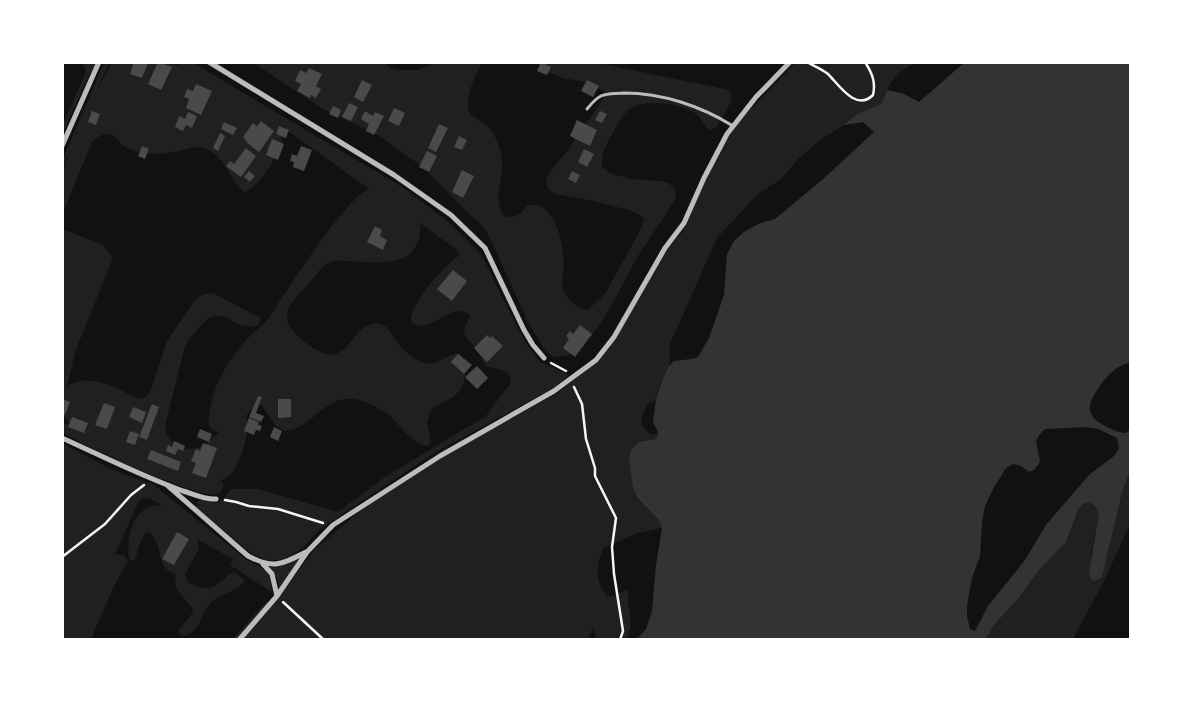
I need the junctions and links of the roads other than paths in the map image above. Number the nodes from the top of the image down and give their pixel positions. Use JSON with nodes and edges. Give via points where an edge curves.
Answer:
{"nodes":[{"id":1,"x":99,"y":62,"type":"edge"},
{"id":2,"x":209,"y":62,"type":"edge"},
{"id":3,"x":790,"y":62,"type":"edge"},
{"id":4,"x":587,"y":109,"type":"dead end"},
{"id":5,"x":733,"y":126,"type":"junction"},
{"id":6,"x":62,"y":146,"type":"edge"},
{"id":7,"x":544,"y":358,"type":"road end"},
{"id":8,"x":62,"y":438,"type":"edge"},
{"id":9,"x":167,"y":485,"type":"junction"},
{"id":10,"x":216,"y":500,"type":"road end"},
{"id":11,"x":307,"y":552,"type":"junction"},
{"id":12,"x":263,"y":564,"type":"junction"},
{"id":13,"x":277,"y":596,"type":"junction"},
{"id":14,"x":238,"y":640,"type":"edge"}],
"edges":[{"from":1,"to":6,"type":"street"},
{"from":2,"to":7,"type":"street","via":[[394,175],[451,215],[485,248],[524,330]]},
{"from":3,"to":5,"type":"street"},
{"from":4,"to":5,"type":"lane","via":[[603,95],[642,93],[702,110]]},
{"from":5,"to":11,"type":"street","via":[[719,148],[684,223],[665,248],[614,337],[596,360],[554,391],[440,456],[332,525]]},
{"from":8,"to":9,"type":"street"},
{"from":9,"to":10,"type":"street"},
{"from":9,"to":12,"type":"street","via":[[248,556]]},
{"from":11,"to":12,"type":"street","via":[[277,564]]},
{"from":11,"to":13,"type":"street"},
{"from":12,"to":13,"type":"street","via":[[272,574]]},
{"from":13,"to":14,"type":"street"}]}
